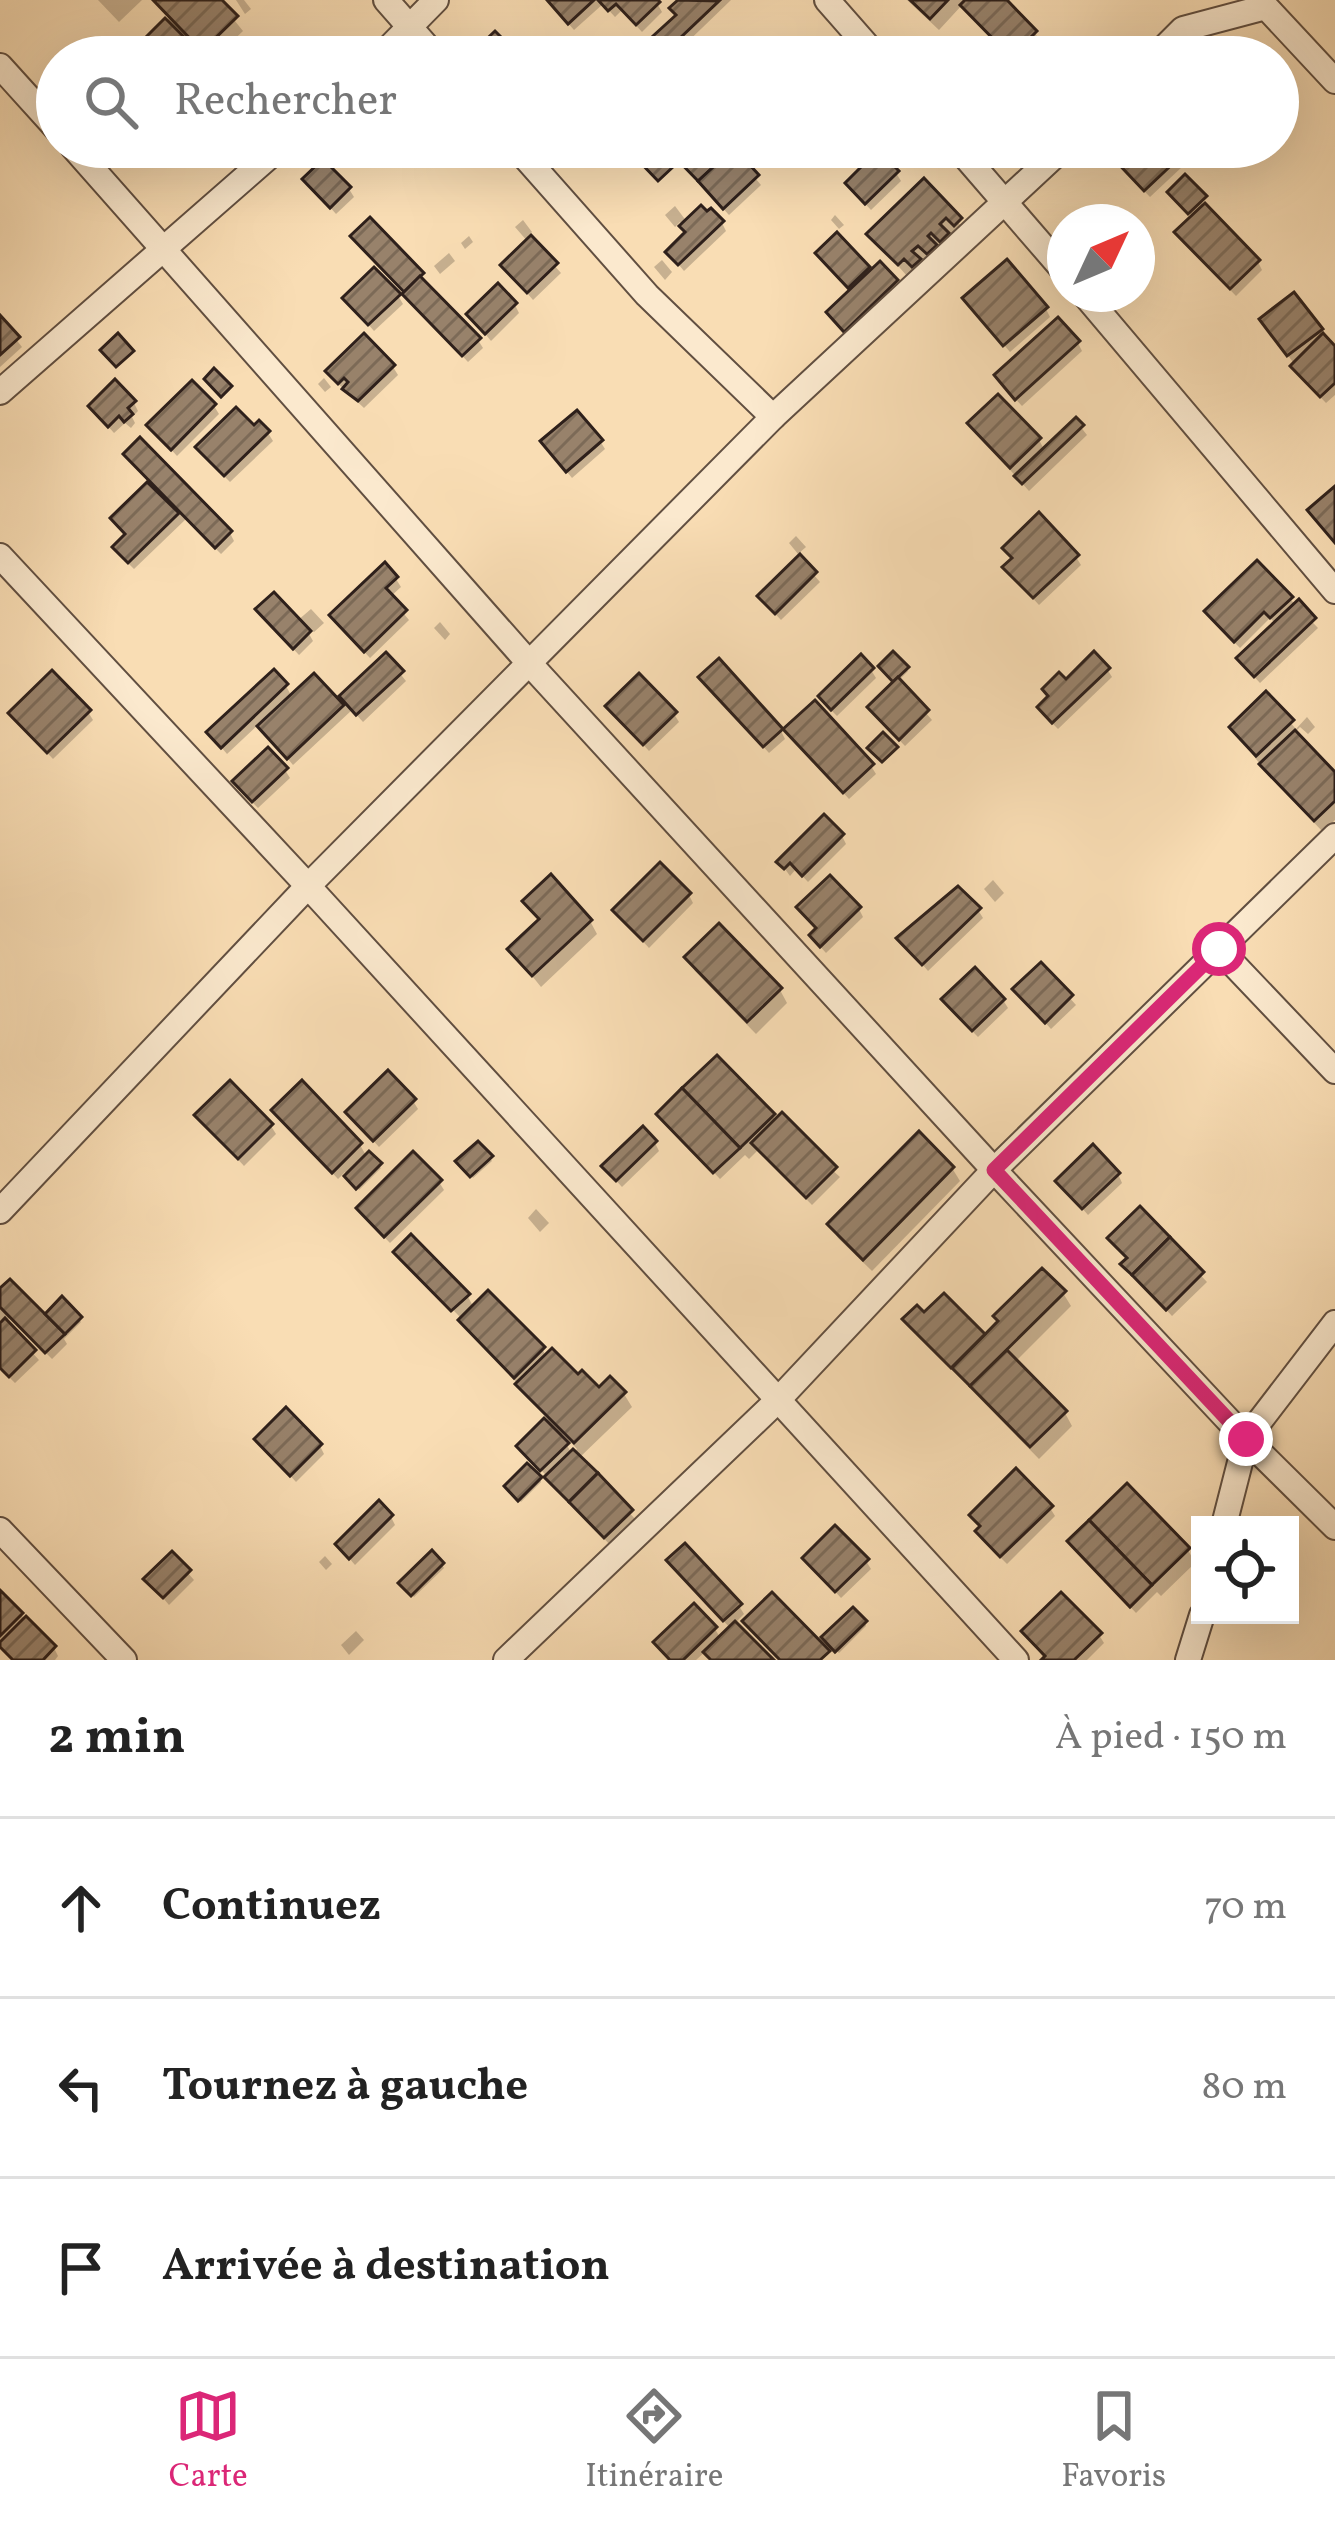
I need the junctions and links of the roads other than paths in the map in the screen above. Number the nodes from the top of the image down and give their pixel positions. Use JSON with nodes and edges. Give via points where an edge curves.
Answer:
{"nodes":[{"id":1,"x":386,"y":0,"type":"edge"},
{"id":2,"x":436,"y":0,"type":"edge"},
{"id":3,"x":827,"y":0,"type":"edge"},
{"id":4,"x":411,"y":29,"type":"junction"},
{"id":5,"x":403,"y":36,"type":"edge"},
{"id":6,"x":417,"y":36,"type":"edge"},
{"id":7,"x":859,"y":36,"type":"edge"},
{"id":8,"x":1176,"y":36,"type":"edge"},
{"id":9,"x":1293,"y":36,"type":"edge"},
{"id":10,"x":1299,"y":42,"type":"edge"},
{"id":11,"x":0,"y":66,"type":"edge"},
{"id":12,"x":1335,"y":81,"type":"edge"},
{"id":13,"x":36,"y":106,"type":"edge"},
{"id":14,"x":92,"y":168,"type":"edge"},
{"id":15,"x":257,"y":168,"type":"edge"},
{"id":16,"x":535,"y":168,"type":"edge"},
{"id":17,"x":975,"y":168,"type":"edge"},
{"id":18,"x":1042,"y":168,"type":"edge"},
{"id":19,"x":1006,"y":203,"type":"junction"},
{"id":20,"x":166,"y":249,"type":"junction"},
{"id":21,"x":1047,"y":251,"type":"edge"},
{"id":22,"x":1099,"y":312,"type":"edge"},
{"id":23,"x":0,"y":392,"type":"edge"},
{"id":24,"x":773,"y":417,"type":"junction"},
{"id":25,"x":0,"y":556,"type":"edge"},
{"id":26,"x":1335,"y":591,"type":"edge"},
{"id":27,"x":529,"y":663,"type":"junction"},
{"id":28,"x":1335,"y":836,"type":"edge"},
{"id":29,"x":308,"y":886,"type":"junction"},
{"id":30,"x":1219,"y":949,"type":"junction"},
{"id":31,"x":1335,"y":1071,"type":"edge"},
{"id":32,"x":994,"y":1170,"type":"junction"},
{"id":33,"x":0,"y":1211,"type":"edge"},
{"id":34,"x":1335,"y":1323,"type":"edge"},
{"id":35,"x":778,"y":1400,"type":"junction"},
{"id":36,"x":1246,"y":1439,"type":"junction"},
{"id":37,"x":1226,"y":1516,"type":"edge"},
{"id":38,"x":1335,"y":1527,"type":"edge"},
{"id":39,"x":0,"y":1530,"type":"edge"},
{"id":40,"x":1199,"y":1624,"type":"edge"},
{"id":41,"x":124,"y":1660,"type":"edge"},
{"id":42,"x":506,"y":1660,"type":"edge"},
{"id":43,"x":1016,"y":1660,"type":"edge"},
{"id":44,"x":1188,"y":1660,"type":"edge"}],
"edges":[{"from":1,"to":4,"type":"street"},
{"from":2,"to":4,"type":"street"},
{"from":3,"to":7,"type":"street"},
{"from":4,"to":5,"type":"street"},
{"from":4,"to":6,"type":"street"},
{"from":8,"to":9,"type":"street","via":[[1266,7]]},
{"from":10,"to":12,"type":"street"},
{"from":11,"to":13,"type":"street"},
{"from":14,"to":20,"type":"street"},
{"from":15,"to":20,"type":"street"},
{"from":16,"to":24,"type":"street","via":[[647,295]]},
{"from":17,"to":19,"type":"street"},
{"from":18,"to":19,"type":"street"},
{"from":19,"to":21,"type":"street"},
{"from":19,"to":24,"type":"street"},
{"from":20,"to":23,"type":"street"},
{"from":20,"to":27,"type":"street"},
{"from":22,"to":26,"type":"street"},
{"from":24,"to":27,"type":"street"},
{"from":25,"to":29,"type":"street"},
{"from":27,"to":29,"type":"street"},
{"from":27,"to":32,"type":"street"},
{"from":28,"to":30,"type":"street"},
{"from":29,"to":33,"type":"street"},
{"from":29,"to":35,"type":"street"},
{"from":30,"to":31,"type":"street"},
{"from":30,"to":32,"type":"street"},
{"from":32,"to":35,"type":"street"},
{"from":32,"to":36,"type":"street"},
{"from":34,"to":36,"type":"street"},
{"from":35,"to":42,"type":"street"},
{"from":35,"to":43,"type":"street"},
{"from":36,"to":37,"type":"street"},
{"from":36,"to":38,"type":"street"},
{"from":39,"to":41,"type":"street"},
{"from":40,"to":44,"type":"street"}]}
